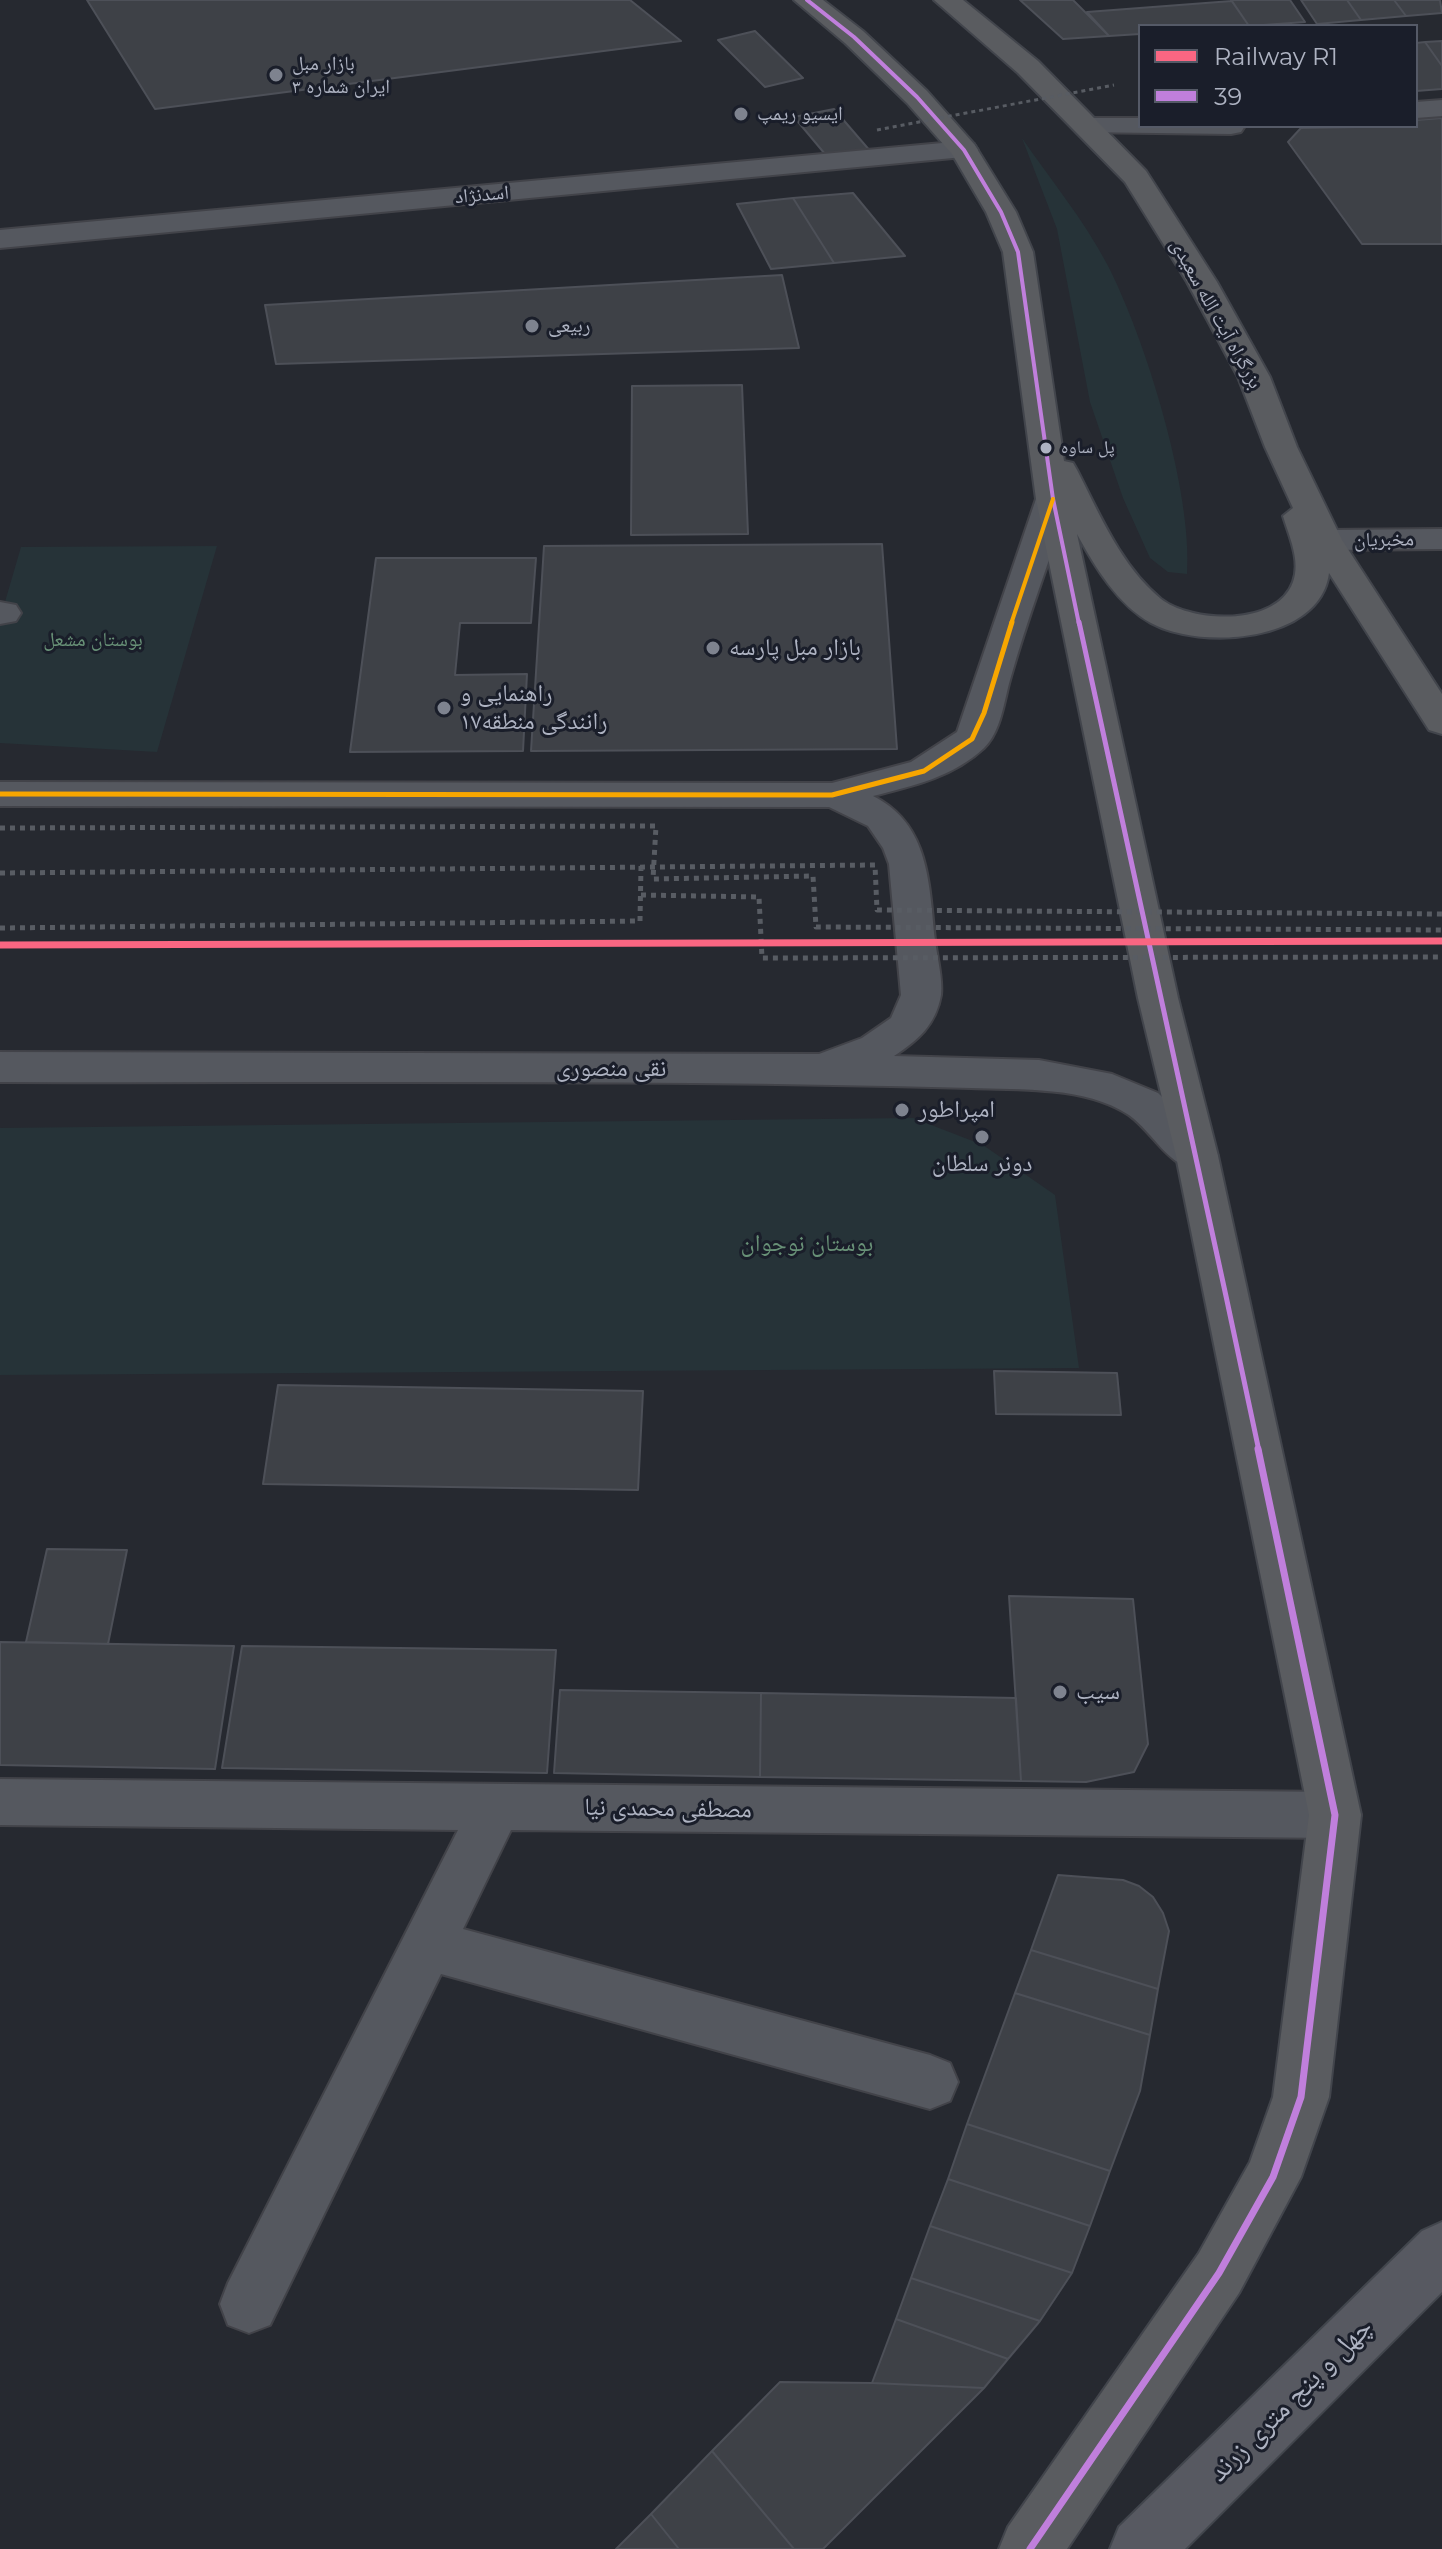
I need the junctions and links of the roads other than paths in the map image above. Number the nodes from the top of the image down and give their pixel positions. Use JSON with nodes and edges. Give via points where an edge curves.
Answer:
{"nodes":[{"id":1,"x":807,"y":0,"type":"edge"},
{"id":2,"x":947,"y":0,"type":"edge"},
{"id":3,"x":1442,"y":108,"type":"edge"},
{"id":4,"x":1418,"y":110,"type":"edge"},
{"id":5,"x":1089,"y":126,"type":"junction"},
{"id":6,"x":1138,"y":126,"type":"edge"},
{"id":7,"x":964,"y":150,"type":"junction"},
{"id":8,"x":0,"y":239,"type":"edge"},
{"id":9,"x":1043,"y":436,"type":"junction"},
{"id":10,"x":1281,"y":447,"type":"junction"},
{"id":11,"x":1053,"y":499,"type":"junction"},
{"id":12,"x":1442,"y":539,"type":"edge"},
{"id":13,"x":1325,"y":540,"type":"junction"},
{"id":14,"x":1442,"y":722,"type":"edge"},
{"id":15,"x":0,"y":794,"type":"edge"},
{"id":16,"x":832,"y":795,"type":"junction"},
{"id":17,"x":0,"y":1067,"type":"edge"},
{"id":18,"x":814,"y":1069,"type":"junction"},
{"id":19,"x":1197,"y":1156,"type":"junction"},
{"id":20,"x":0,"y":1802,"type":"edge"},
{"id":21,"x":496,"y":1807,"type":"junction"},
{"id":22,"x":1335,"y":1815,"type":"junction"},
{"id":23,"x":428,"y":1945,"type":"junction"},
{"id":24,"x":930,"y":2082,"type":"dead end"},
{"id":25,"x":1442,"y":2251,"type":"edge"},
{"id":26,"x":249,"y":2304,"type":"dead end"},
{"id":27,"x":1030,"y":2549,"type":"edge"},
{"id":28,"x":1141,"y":2549,"type":"edge"}],
"edges":[{"from":1,"to":7,"type":"highway","via":[[885,67]]},
{"from":2,"to":5,"type":"highway","name":"بزرگراه آیت الله سعیدی"},
{"from":3,"to":4,"type":"street"},
{"from":5,"to":6,"type":"street"},
{"from":5,"to":10,"type":"highway","name":"بزرگراه آیت الله سعیدی","via":[[1136,177],[1202,282],[1254,377]]},
{"from":7,"to":8,"type":"street","name":"اسدنژاد"},
{"from":7,"to":9,"type":"highway","via":[[1018,252]]},
{"from":9,"to":10,"type":"highway","via":[[1125,583],[1152,610],[1185,626],[1224,628],[1264,622],[1292,607],[1309,587],[1313,562]]},
{"from":9,"to":11,"type":"highway"},
{"from":10,"to":13,"type":"highway","name":"بزرگراه آیت الله سعیدی"},
{"from":11,"to":16,"type":"street","via":[[972,739],[924,771]]},
{"from":11,"to":19,"type":"highway"},
{"from":12,"to":13,"type":"street","name":"مخبریان"},
{"from":13,"to":14,"type":"highway","name":"بزرگراه آیت الله سعیدی"},
{"from":15,"to":16,"type":"street"},
{"from":16,"to":18,"type":"street","via":[[871,808],[888,821],[902,844],[921,995],[908,1027],[876,1048]]},
{"from":17,"to":18,"type":"street","name":"نقی منصوری"},
{"from":18,"to":19,"type":"street","name":"نقی منصوری","via":[[1039,1075],[1097,1085],[1143,1104]]},
{"from":19,"to":22,"type":"highway"},
{"from":20,"to":21,"type":"street","name":"مصطفی محمدی نیا"},
{"from":21,"to":22,"type":"street","name":"مصطفی محمدی نیا"},
{"from":21,"to":23,"type":"street"},
{"from":22,"to":27,"type":"highway","via":[[1301,2097],[1273,2177],[1219,2273]]},
{"from":23,"to":24,"type":"street"},
{"from":23,"to":26,"type":"street"},
{"from":25,"to":28,"type":"main road","name":"چهل و پنج متری زرند"}]}
